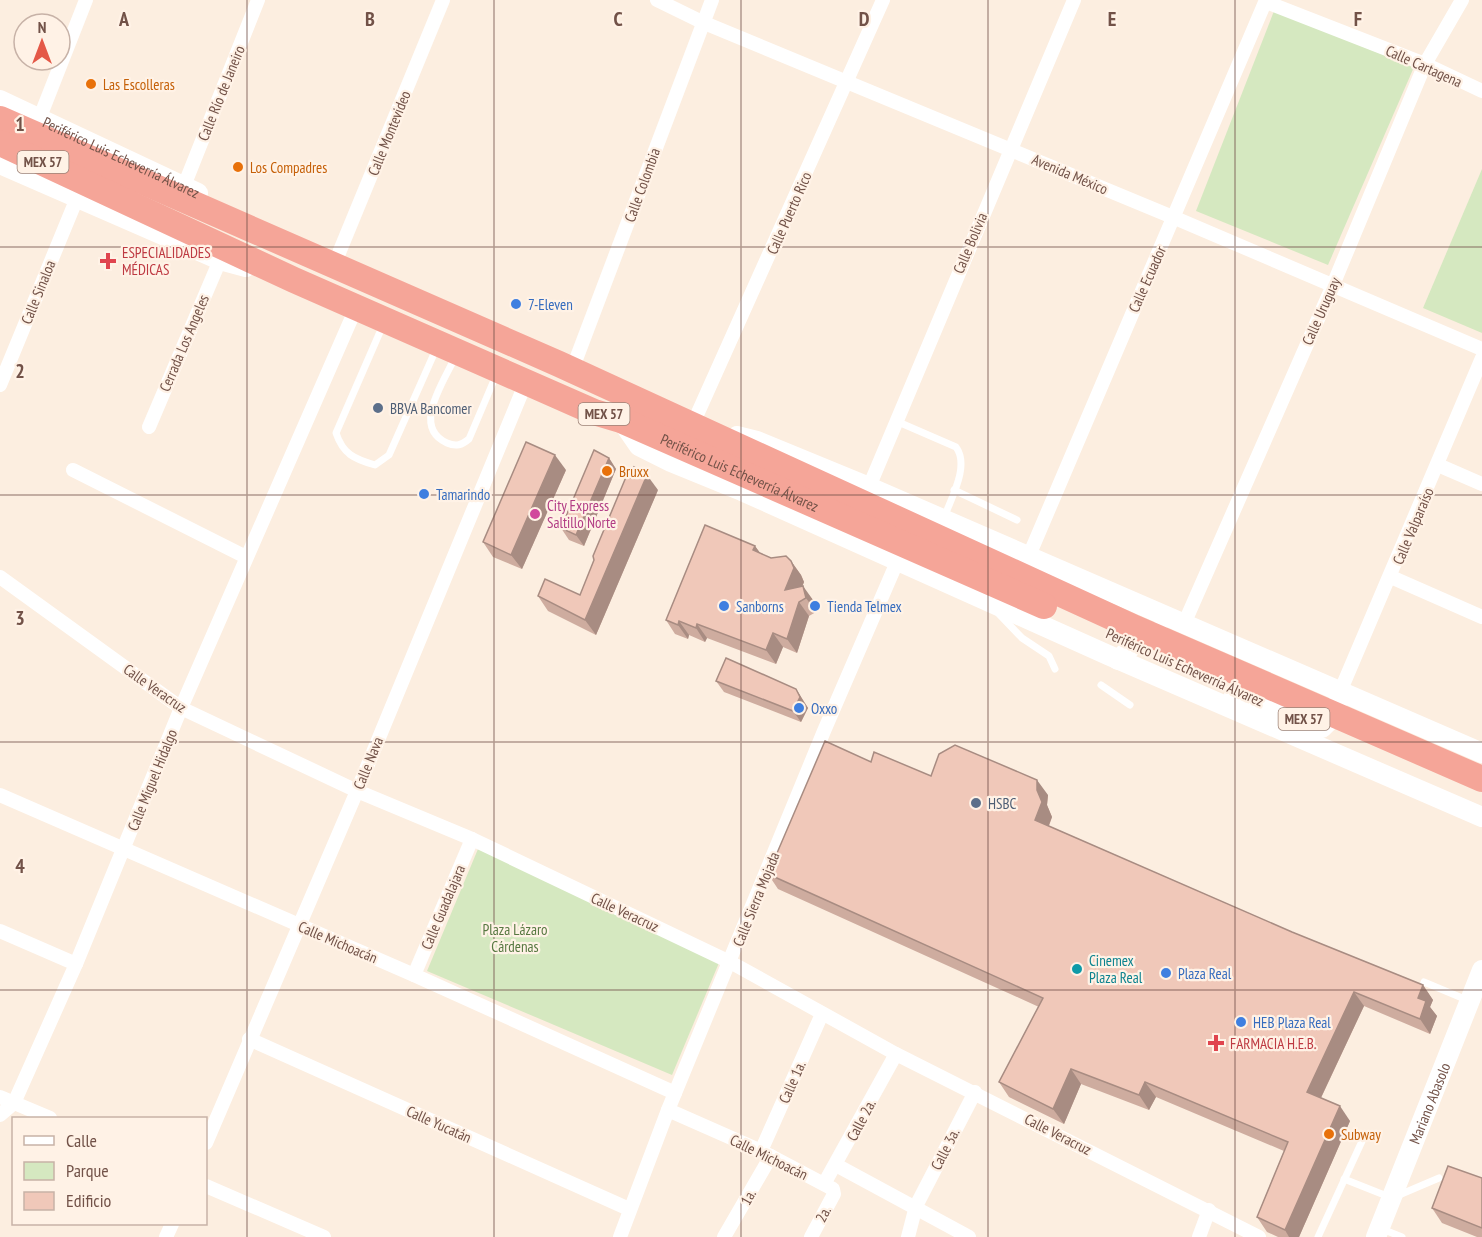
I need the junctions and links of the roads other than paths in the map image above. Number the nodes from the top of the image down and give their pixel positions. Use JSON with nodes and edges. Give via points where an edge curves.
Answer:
{"nodes":[{"id":1,"x":86,"y":0,"type":"edge"},
{"id":2,"x":258,"y":0,"type":"edge"},
{"id":3,"x":443,"y":0,"type":"edge"},
{"id":4,"x":657,"y":0,"type":"edge"},
{"id":5,"x":712,"y":0,"type":"edge"},
{"id":6,"x":884,"y":0,"type":"edge"},
{"id":7,"x":1074,"y":0,"type":"edge"},
{"id":8,"x":1462,"y":0,"type":"edge"},
{"id":9,"x":1266,"y":1,"type":"edge"},
{"id":10,"x":702,"y":22,"type":"junction"},
{"id":11,"x":1425,"y":64,"type":"junction"},
{"id":12,"x":848,"y":83,"type":"junction"},
{"id":13,"x":1482,"y":91,"type":"edge"},
{"id":14,"x":0,"y":100,"type":"edge"},
{"id":15,"x":40,"y":117,"type":"junction"},
{"id":16,"x":0,"y":119,"type":"edge"},
{"id":17,"x":0,"y":143,"type":"edge"},
{"id":18,"x":1009,"y":149,"type":"junction"},
{"id":19,"x":0,"y":164,"type":"edge"},
{"id":20,"x":86,"y":180,"type":"junction"},
{"id":21,"x":184,"y":186,"type":"junction"},
{"id":22,"x":1175,"y":218,"type":"junction"},
{"id":23,"x":236,"y":222,"type":"junction"},
{"id":24,"x":220,"y":260,"type":"junction"},
{"id":25,"x":334,"y":265,"type":"junction"},
{"id":26,"x":294,"y":280,"type":"junction"},
{"id":27,"x":1333,"y":285,"type":"junction"},
{"id":28,"x":356,"y":308,"type":"junction"},
{"id":29,"x":385,"y":320,"type":"junction"},
{"id":30,"x":448,"y":348,"type":"junction"},
{"id":31,"x":1482,"y":349,"type":"edge"},
{"id":32,"x":1482,"y":358,"type":"edge"},
{"id":33,"x":498,"y":370,"type":"junction"},
{"id":34,"x":572,"y":370,"type":"junction"},
{"id":35,"x":526,"y":382,"type":"junction"},
{"id":36,"x":0,"y":385,"type":"edge"},
{"id":37,"x":621,"y":420,"type":"junction"},
{"id":38,"x":896,"y":421,"type":"junction"},
{"id":39,"x":149,"y":427,"type":"dead end"},
{"id":40,"x":698,"y":429,"type":"junction"},
{"id":41,"x":1438,"y":465,"type":"junction"},
{"id":42,"x":74,"y":470,"type":"dead end"},
{"id":43,"x":1482,"y":484,"type":"edge"},
{"id":44,"x":869,"y":487,"type":"junction"},
{"id":45,"x":954,"y":490,"type":"junction"},
{"id":46,"x":943,"y":520,"type":"junction"},
{"id":47,"x":1017,"y":520,"type":"dead end"},
{"id":48,"x":246,"y":557,"type":"junction"},
{"id":49,"x":1028,"y":558,"type":"junction"},
{"id":50,"x":897,"y":562,"type":"junction"},
{"id":51,"x":0,"y":577,"type":"edge"},
{"id":52,"x":1391,"y":577,"type":"junction"},
{"id":53,"x":989,"y":603,"type":"junction"},
{"id":54,"x":1482,"y":617,"type":"edge"},
{"id":55,"x":1184,"y":624,"type":"junction"},
{"id":56,"x":1125,"y":642,"type":"junction"},
{"id":57,"x":1055,"y":669,"type":"dead end"},
{"id":58,"x":1101,"y":685,"type":"dead end"},
{"id":59,"x":1341,"y":692,"type":"junction"},
{"id":60,"x":1195,"y":693,"type":"junction"},
{"id":61,"x":1130,"y":705,"type":"dead end"},
{"id":62,"x":181,"y":708,"type":"junction"},
{"id":63,"x":1482,"y":753,"type":"edge"},
{"id":64,"x":1482,"y":779,"type":"edge"},
{"id":65,"x":357,"y":791,"type":"junction"},
{"id":66,"x":0,"y":795,"type":"edge"},
{"id":67,"x":1482,"y":797,"type":"edge"},
{"id":68,"x":1482,"y":817,"type":"edge"},
{"id":69,"x":472,"y":839,"type":"junction"},
{"id":70,"x":125,"y":849,"type":"junction"},
{"id":71,"x":298,"y":925,"type":"junction"},
{"id":72,"x":0,"y":931,"type":"edge"},
{"id":73,"x":730,"y":962,"type":"junction"},
{"id":74,"x":76,"y":964,"type":"junction"},
{"id":75,"x":1482,"y":970,"type":"edge"},
{"id":76,"x":414,"y":975,"type":"junction"},
{"id":77,"x":1424,"y":982,"type":"dead end"},
{"id":78,"x":1469,"y":1000,"type":"junction"},
{"id":79,"x":822,"y":1014,"type":"junction"},
{"id":80,"x":249,"y":1039,"type":"junction"},
{"id":81,"x":896,"y":1054,"type":"junction"},
{"id":82,"x":975,"y":1092,"type":"junction"},
{"id":83,"x":675,"y":1093,"type":"junction"},
{"id":84,"x":0,"y":1097,"type":"edge"},
{"id":85,"x":14,"y":1103,"type":"junction"},
{"id":86,"x":668,"y":1110,"type":"junction"},
{"id":87,"x":0,"y":1115,"type":"edge"},
{"id":88,"x":46,"y":1117,"type":"edge"},
{"id":89,"x":1363,"y":1139,"type":"dead end"},
{"id":90,"x":207,"y":1141,"type":"edge"},
{"id":91,"x":766,"y":1153,"type":"junction"},
{"id":92,"x":836,"y":1165,"type":"junction"},
{"id":93,"x":1439,"y":1178,"type":"dead end"},
{"id":94,"x":1344,"y":1179,"type":"junction"},
{"id":95,"x":207,"y":1186,"type":"edge"},
{"id":96,"x":829,"y":1188,"type":"junction"},
{"id":97,"x":1392,"y":1198,"type":"junction"},
{"id":98,"x":916,"y":1206,"type":"junction"},
{"id":99,"x":629,"y":1209,"type":"junction"},
{"id":100,"x":1209,"y":1210,"type":"junction"},
{"id":101,"x":1378,"y":1232,"type":"edge"},
{"id":102,"x":624,"y":1236,"type":"edge"},
{"id":103,"x":324,"y":1237,"type":"edge"},
{"id":104,"x":724,"y":1237,"type":"edge"},
{"id":105,"x":811,"y":1237,"type":"edge"},
{"id":106,"x":908,"y":1237,"type":"edge"},
{"id":107,"x":969,"y":1237,"type":"edge"},
{"id":108,"x":1198,"y":1237,"type":"edge"},
{"id":109,"x":1259,"y":1237,"type":"edge"},
{"id":110,"x":1318,"y":1237,"type":"edge"},
{"id":111,"x":1402,"y":1237,"type":"edge"}],
"edges":[{"from":1,"to":15,"type":"street"},
{"from":2,"to":21,"type":"street","name":"Calle Río de Janeiro"},
{"from":3,"to":25,"type":"street","name":"Calle Montevideo"},
{"from":4,"to":10,"type":"street","name":"Avenida México"},
{"from":5,"to":10,"type":"street","name":"Calle Colombia"},
{"from":6,"to":12,"type":"street","name":"Calle Puerto Rico"},
{"from":7,"to":18,"type":"street","name":"Calle Bolivia"},
{"from":8,"to":11,"type":"street","name":"Calle Uruguay"},
{"from":9,"to":11,"type":"street","name":"Calle Cartagena"},
{"from":9,"to":22,"type":"street","name":"Calle Ecuador"},
{"from":10,"to":12,"type":"street","name":"Avenida México"},
{"from":10,"to":34,"type":"street","name":"Calle Colombia"},
{"from":11,"to":13,"type":"street","name":"Calle Cartagena"},
{"from":11,"to":27,"type":"street","name":"Calle Uruguay"},
{"from":12,"to":18,"type":"street","name":"Avenida México"},
{"from":12,"to":40,"type":"street","name":"Calle Puerto Rico"},
{"from":14,"to":15,"type":"street","name":"Periférico Luis Echeverría Álvarez"},
{"from":15,"to":21,"type":"street","name":"Periférico Luis Echeverría Álvarez"},
{"from":16,"to":20,"type":"highway","name":"Periférico Luis Echeverría Álvarez","number":"MEX 57"},
{"from":17,"to":20,"type":"highway","name":"Periférico Luis Echeverría Álvarez","number":"MEX 57"},
{"from":18,"to":22,"type":"street","name":"Avenida México"},
{"from":18,"to":38,"type":"street","name":"Calle Bolivia"},
{"from":19,"to":20,"type":"street"},
{"from":20,"to":23,"type":"highway","name":"Periférico Luis Echeverría Álvarez","number":"MEX 57"},
{"from":20,"to":24,"type":"street"},
{"from":20,"to":26,"type":"highway","name":"Periférico Luis Echeverría Álvarez","number":"MEX 57"},
{"from":20,"to":36,"type":"street","name":"Calle Sinaloa"},
{"from":21,"to":23,"type":"street","name":"Periférico Luis Echeverría Álvarez","via":[[224,209]]},
{"from":22,"to":27,"type":"street","name":"Avenida México"},
{"from":22,"to":49,"type":"street","name":"Calle Ecuador"},
{"from":23,"to":25,"type":"highway","name":"Periférico Luis Echeverría Álvarez","number":"MEX 57"},
{"from":24,"to":26,"type":"street"},
{"from":24,"to":39,"type":"street","name":"Cerrada Los Angeles"},
{"from":25,"to":34,"type":"highway","name":"Periférico Luis Echeverría Álvarez","number":"MEX 57"},
{"from":26,"to":28,"type":"highway","name":"Periférico Luis Echeverría Álvarez","number":"MEX 57"},
{"from":27,"to":31,"type":"street","name":"Avenida México"},
{"from":27,"to":55,"type":"street","name":"Calle Uruguay"},
{"from":28,"to":29,"type":"highway","name":"Periférico Luis Echeverría Álvarez","number":"MEX 57"},
{"from":28,"to":48,"type":"street","name":"Calle Miguel Hidalgo"},
{"from":29,"to":30,"type":"highway","name":"Periférico Luis Echeverría Álvarez","number":"MEX 57"},
{"from":29,"to":30,"type":"lane","via":[[336,434],[340,447],[353,459],[375,465],[389,455]]},
{"from":30,"to":33,"type":"highway","name":"Periférico Luis Echeverría Álvarez","number":"MEX 57"},
{"from":30,"to":33,"type":"lane","via":[[429,416],[435,437],[446,443],[454,446],[469,439]]},
{"from":32,"to":41,"type":"street","name":"Calle Valparaíso"},
{"from":33,"to":35,"type":"highway","name":"Periférico Luis Echeverría Álvarez","number":"MEX 57"},
{"from":34,"to":40,"type":"highway","name":"Periférico Luis Echeverría Álvarez","number":"MEX 57"},
{"from":35,"to":37,"type":"highway","name":"Periférico Luis Echeverría Álvarez","number":"MEX 57"},
{"from":35,"to":65,"type":"street","name":"Calle Nava"},
{"from":37,"to":50,"type":"street","via":[[639,446],[660,457]]},
{"from":37,"to":56,"type":"highway","name":"Periférico Luis Echeverría Álvarez","number":"MEX 57"},
{"from":38,"to":44,"type":"street","name":"Calle Bolivia"},
{"from":38,"to":45,"type":"lane","via":[[956,447],[962,459]]},
{"from":40,"to":44,"type":"street","via":[[757,441]]},
{"from":40,"to":56,"type":"highway","name":"Periférico Luis Echeverría Álvarez","number":"MEX 57"},
{"from":41,"to":43,"type":"street"},
{"from":41,"to":52,"type":"street","name":"Calle Valparaíso"},
{"from":42,"to":48,"type":"street"},
{"from":44,"to":46,"type":"street"},
{"from":45,"to":46,"type":"lane"},
{"from":45,"to":47,"type":"lane"},
{"from":46,"to":49,"type":"street"},
{"from":48,"to":62,"type":"street","name":"Calle Miguel Hidalgo"},
{"from":49,"to":55,"type":"street"},
{"from":50,"to":53,"type":"street"},
{"from":50,"to":73,"type":"street","name":"Calle Sierra Mojada"},
{"from":51,"to":62,"type":"street","name":"Calle Veracruz"},
{"from":52,"to":54,"type":"street"},
{"from":52,"to":59,"type":"street","name":"Calle Valparaíso"},
{"from":53,"to":56,"type":"street"},
{"from":53,"to":57,"type":"lane","via":[[1017,634],[1049,656]]},
{"from":55,"to":59,"type":"street"},
{"from":56,"to":59,"type":"street","via":[[1162,630],[1173,632],[1316,691]]},
{"from":56,"to":60,"type":"street"},
{"from":56,"to":64,"type":"highway","name":"Periférico Luis Echeverría Álvarez","number":"MEX 57"},
{"from":56,"to":67,"type":"highway","name":"Periférico Luis Echeverría Álvarez","number":"MEX 57"},
{"from":58,"to":61,"type":"lane"},
{"from":59,"to":60,"type":"street","via":[[1322,728],[1229,694],[1209,690]]},
{"from":59,"to":63,"type":"street"},
{"from":60,"to":68,"type":"street"},
{"from":62,"to":65,"type":"street","name":"Calle Veracruz"},
{"from":62,"to":70,"type":"street","name":"Calle Miguel Hidalgo"},
{"from":65,"to":69,"type":"street","name":"Calle Veracruz"},
{"from":65,"to":71,"type":"street","name":"Calle Nava"},
{"from":66,"to":70,"type":"street","name":"Calle Michoacán"},
{"from":69,"to":73,"type":"street","name":"Calle Veracruz"},
{"from":69,"to":76,"type":"street","name":"Calle Guadalajara"},
{"from":70,"to":71,"type":"street","name":"Calle Michoacán"},
{"from":70,"to":74,"type":"street","name":"Calle Miguel Hidalgo"},
{"from":71,"to":76,"type":"street","name":"Calle Michoacán"},
{"from":71,"to":80,"type":"street","name":"Calle Nava"},
{"from":72,"to":74,"type":"street"},
{"from":73,"to":79,"type":"street","name":"Calle Veracruz"},
{"from":73,"to":83,"type":"street","name":"Calle Sierra Mojada"},
{"from":74,"to":85,"type":"street","name":"Calle Miguel Hidalgo"},
{"from":75,"to":78,"type":"street","name":"Mariano Abasolo"},
{"from":76,"to":83,"type":"street","name":"Calle Michoacán"},
{"from":77,"to":78,"type":"lane"},
{"from":78,"to":97,"type":"street","name":"Mariano Abasolo"},
{"from":79,"to":81,"type":"street","name":"Calle Veracruz"},
{"from":79,"to":91,"type":"street","name":"Calle 1a."},
{"from":80,"to":90,"type":"street","name":"Calle Nava"},
{"from":80,"to":99,"type":"street","name":"Calle Yucatán"},
{"from":81,"to":82,"type":"street","name":"Calle Veracruz"},
{"from":81,"to":92,"type":"street","name":"Calle 2a."},
{"from":82,"to":98,"type":"street","name":"Calle 3a."},
{"from":82,"to":100,"type":"street","name":"Calle Veracruz"},
{"from":83,"to":86,"type":"street","name":"Calle Sierra Mojada"},
{"from":84,"to":85,"type":"street"},
{"from":85,"to":87,"type":"street","name":"Calle Miguel Hidalgo"},
{"from":85,"to":88,"type":"street"},
{"from":86,"to":91,"type":"street","name":"Calle Michoacán"},
{"from":86,"to":99,"type":"street","name":"Calle Sierra Mojada"},
{"from":89,"to":94,"type":"lane"},
{"from":91,"to":96,"type":"street","name":"Calle Michoacán"},
{"from":91,"to":104,"type":"street","name":"1a."},
{"from":92,"to":96,"type":"street","name":"Calle 2a."},
{"from":92,"to":98,"type":"street"},
{"from":93,"to":97,"type":"lane"},
{"from":94,"to":97,"type":"lane"},
{"from":94,"to":110,"type":"lane"},
{"from":95,"to":103,"type":"street"},
{"from":96,"to":105,"type":"street","name":"2a."},
{"from":97,"to":101,"type":"street","name":"Mariano Abasolo"},
{"from":98,"to":106,"type":"street","name":"Calle 3a."},
{"from":98,"to":107,"type":"street"},
{"from":99,"to":102,"type":"street","name":"Calle Sierra Mojada"},
{"from":100,"to":108,"type":"street"},
{"from":100,"to":109,"type":"street","name":"Calle Veracruz"},
{"from":101,"to":111,"type":"lane"}]}
